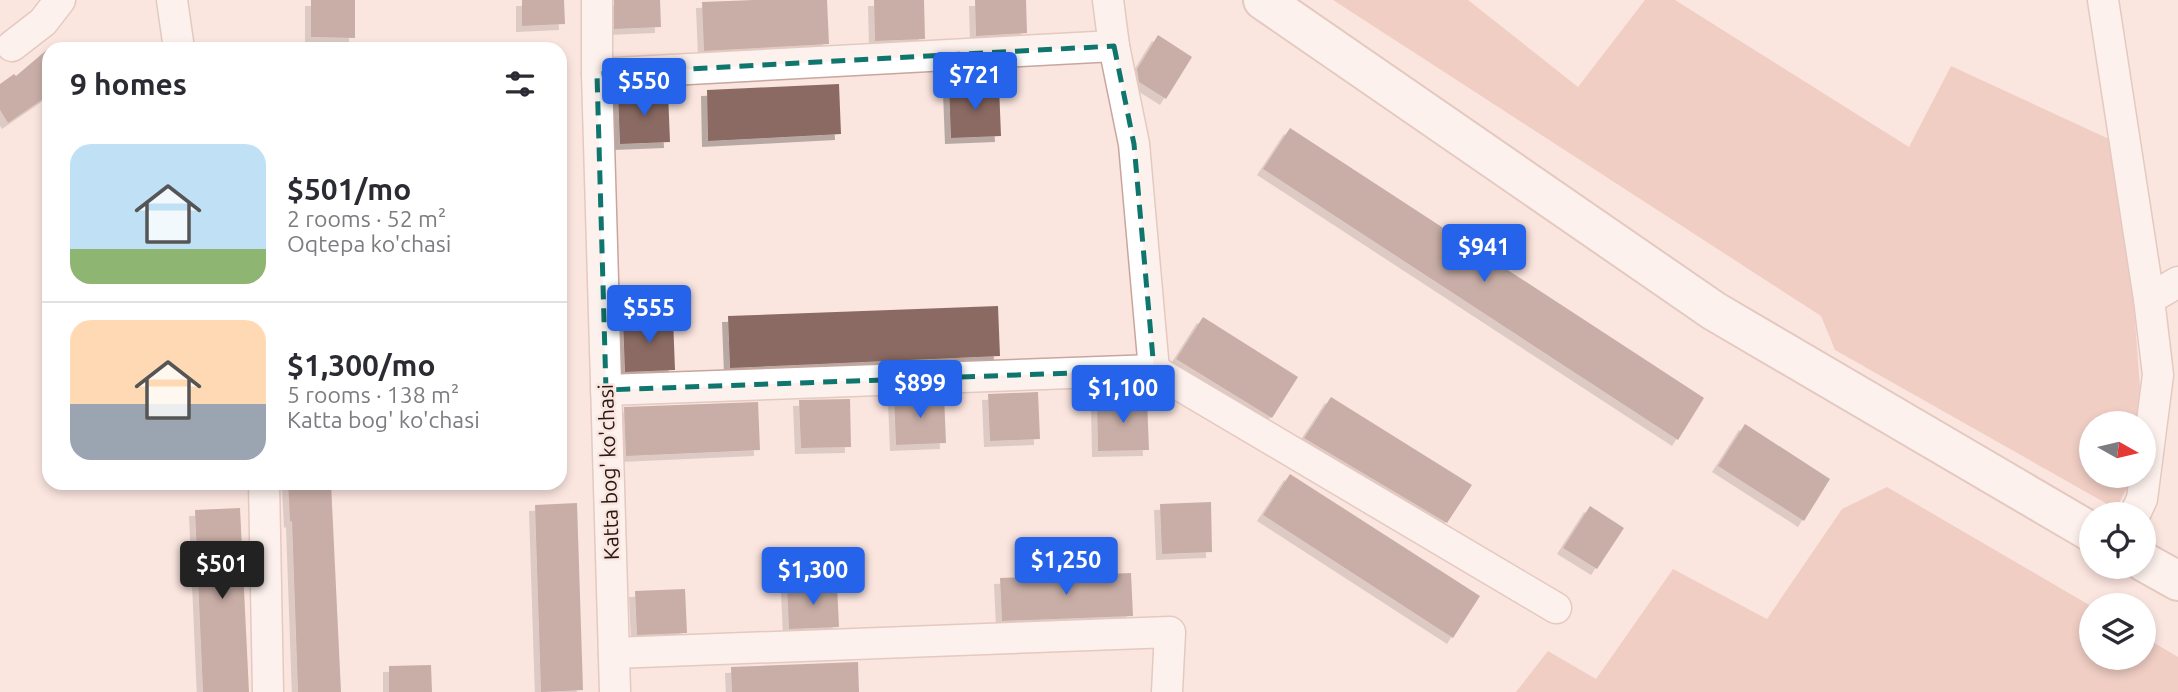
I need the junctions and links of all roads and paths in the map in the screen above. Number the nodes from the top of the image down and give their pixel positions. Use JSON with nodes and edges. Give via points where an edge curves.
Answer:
{"nodes":[{"id":1,"x":60,"y":0,"type":"edge"},
{"id":2,"x":172,"y":0,"type":"edge"},
{"id":3,"x":597,"y":0,"type":"edge"},
{"id":4,"x":1108,"y":0,"type":"edge"},
{"id":5,"x":1263,"y":0,"type":"edge"},
{"id":6,"x":2103,"y":0,"type":"edge"},
{"id":7,"x":178,"y":42,"type":"edge"},
{"id":8,"x":12,"y":46,"type":"dead end"},
{"id":9,"x":1114,"y":46,"type":"junction"},
{"id":10,"x":597,"y":74,"type":"junction"},
{"id":11,"x":2178,"y":282,"type":"edge"},
{"id":12,"x":2149,"y":299,"type":"junction"},
{"id":13,"x":1154,"y":370,"type":"junction"},
{"id":14,"x":606,"y":390,"type":"junction"},
{"id":15,"x":264,"y":490,"type":"edge"},
{"id":16,"x":2141,"y":502,"type":"edge"},
{"id":17,"x":2079,"y":525,"type":"edge"},
{"id":18,"x":2156,"y":569,"type":"edge"},
{"id":19,"x":2178,"y":581,"type":"edge"},
{"id":20,"x":1556,"y":608,"type":"dead end"},
{"id":21,"x":614,"y":653,"type":"junction"},
{"id":22,"x":268,"y":692,"type":"edge"},
{"id":23,"x":615,"y":692,"type":"edge"},
{"id":24,"x":1167,"y":692,"type":"edge"}],
"edges":[{"from":1,"to":8,"type":"street","via":[[43,22]]},
{"from":2,"to":7,"type":"street"},
{"from":3,"to":10,"type":"street","name":"Katta bog' ko'chasi"},
{"from":4,"to":9,"type":"street"},
{"from":5,"to":17,"type":"main road","via":[[1714,311]]},
{"from":6,"to":12,"type":"street"},
{"from":9,"to":10,"type":"street"},
{"from":9,"to":13,"type":"street","via":[[1134,144]]},
{"from":10,"to":14,"type":"street","name":"Katta bog' ko'chasi"},
{"from":11,"to":12,"type":"street"},
{"from":12,"to":16,"type":"street","via":[[2158,375]]},
{"from":13,"to":14,"type":"street"},
{"from":13,"to":20,"type":"street"},
{"from":14,"to":21,"type":"street","name":"Katta bog' ko'chasi"},
{"from":15,"to":22,"type":"street"},
{"from":18,"to":19,"type":"main road"},
{"from":21,"to":23,"type":"street","name":"Katta bog' ko'chasi"},
{"from":21,"to":24,"type":"street","via":[[1170,632]]}]}
